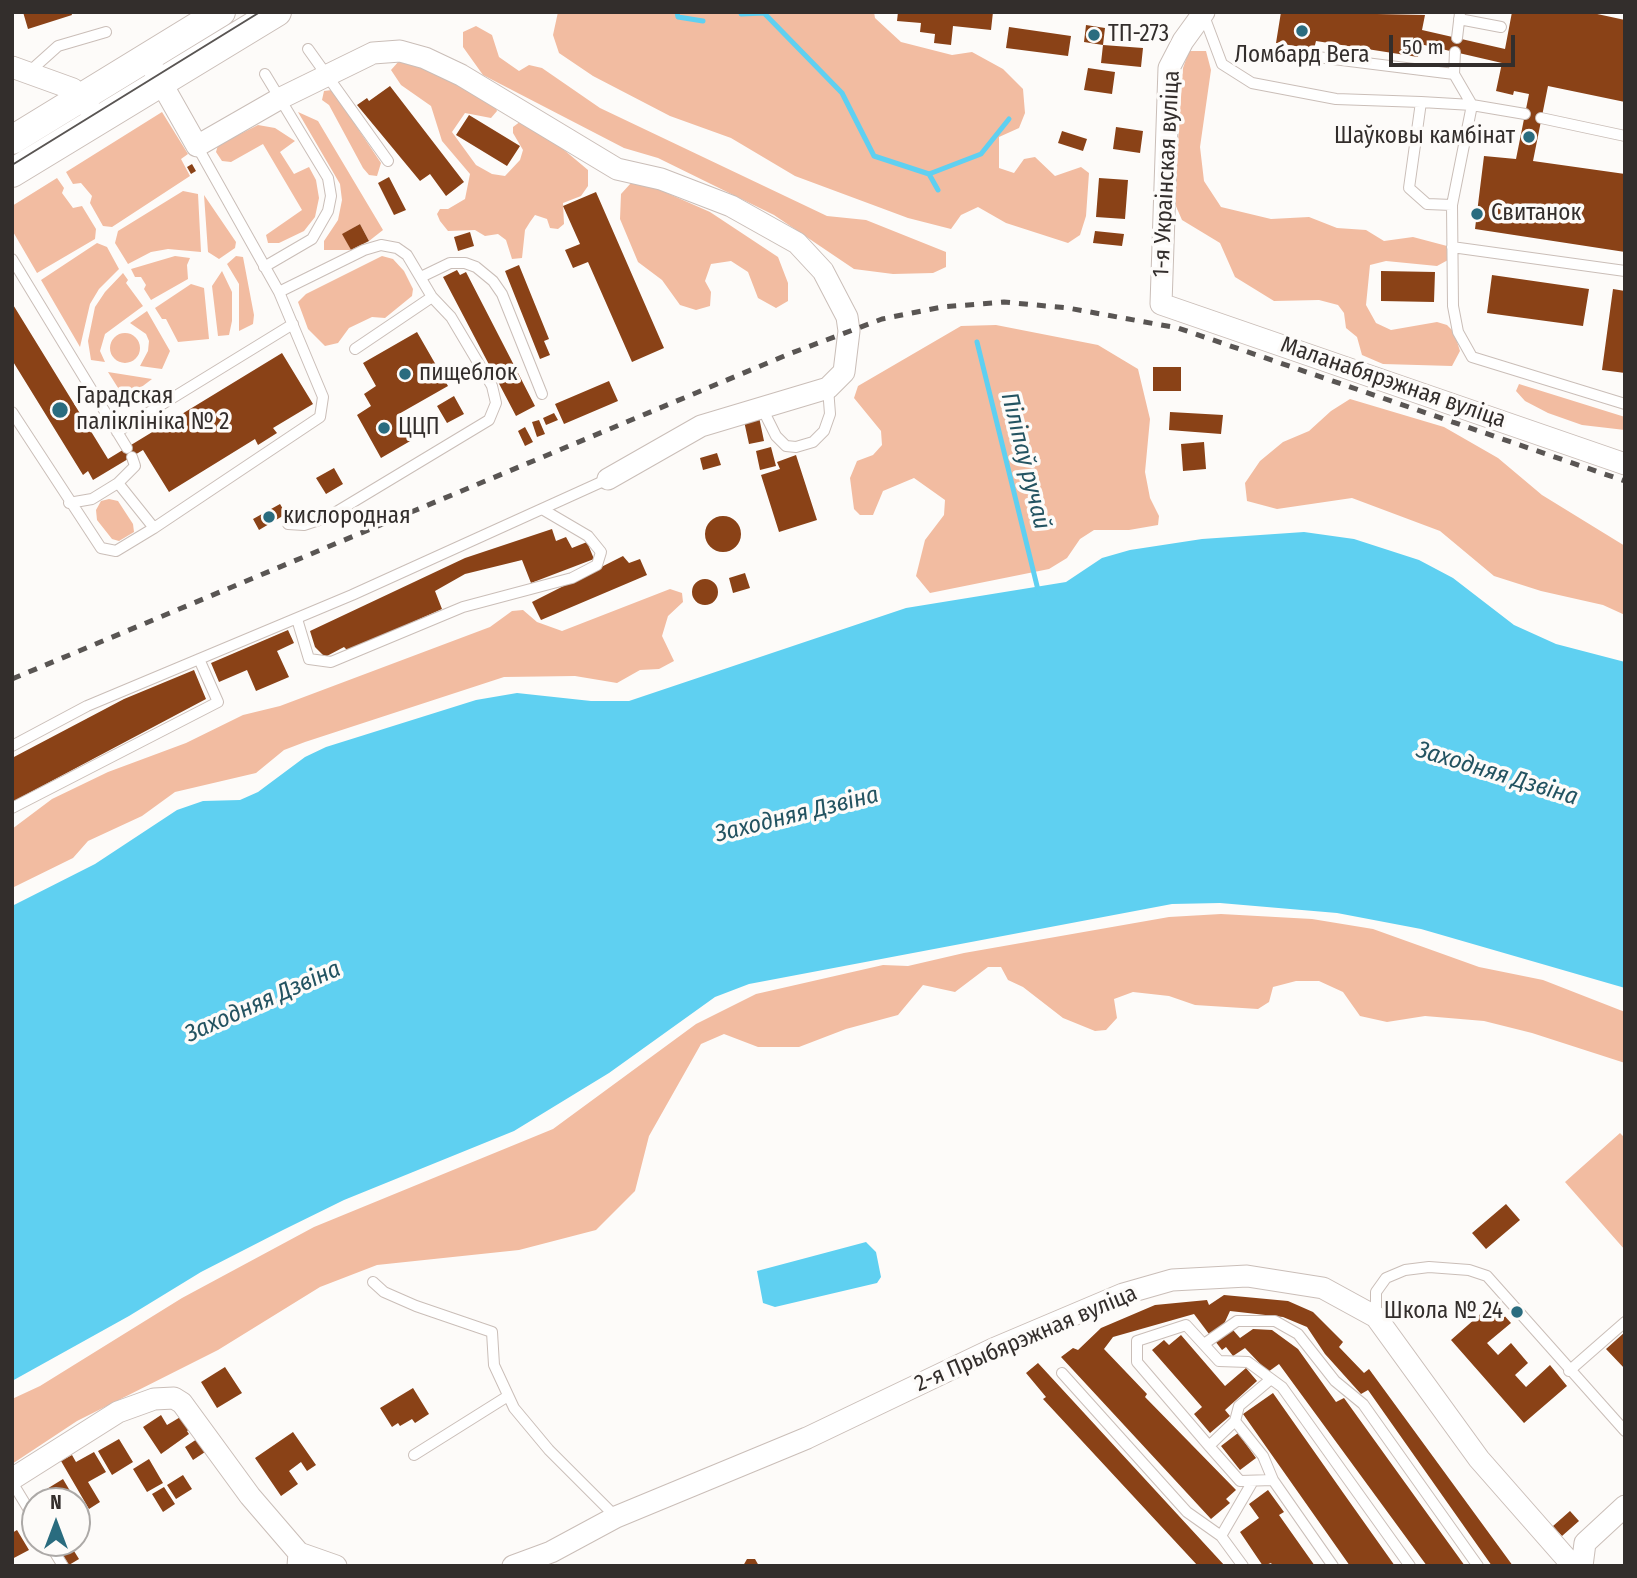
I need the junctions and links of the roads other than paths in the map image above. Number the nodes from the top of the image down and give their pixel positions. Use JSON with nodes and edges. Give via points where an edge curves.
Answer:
{"nodes":[{"id":1,"x":221,"y":12,"type":"edge"},
{"id":2,"x":276,"y":12,"type":"edge"},
{"id":3,"x":1204,"y":14,"type":"edge"},
{"id":4,"x":1460,"y":16,"type":"edge"},
{"id":5,"x":1501,"y":27,"type":"dead end"},
{"id":6,"x":106,"y":32,"type":"dead end"},
{"id":7,"x":1457,"y":37,"type":"dead end"},
{"id":8,"x":308,"y":48,"type":"dead end"},
{"id":9,"x":1277,"y":52,"type":"dead end"},
{"id":10,"x":1455,"y":52,"type":"dead end"},
{"id":11,"x":147,"y":59,"type":"junction"},
{"id":12,"x":20,"y":70,"type":"edge"},
{"id":13,"x":265,"y":74,"type":"dead end"},
{"id":14,"x":1454,"y":74,"type":"junction"},
{"id":15,"x":326,"y":75,"type":"junction"},
{"id":16,"x":161,"y":83,"type":"junction"},
{"id":17,"x":279,"y":99,"type":"junction"},
{"id":18,"x":1421,"y":102,"type":"junction"},
{"id":19,"x":1472,"y":105,"type":"junction"},
{"id":20,"x":91,"y":109,"type":"junction"},
{"id":21,"x":1525,"y":114,"type":"dead end"},
{"id":22,"x":1541,"y":117,"type":"dead end"},
{"id":23,"x":1625,"y":135,"type":"edge"},
{"id":24,"x":12,"y":140,"type":"edge"},
{"id":25,"x":197,"y":146,"type":"junction"},
{"id":26,"x":388,"y":161,"type":"dead end"},
{"id":27,"x":12,"y":173,"type":"edge"},
{"id":28,"x":1452,"y":205,"type":"junction"},
{"id":29,"x":1452,"y":247,"type":"junction"},
{"id":30,"x":12,"y":259,"type":"edge"},
{"id":31,"x":264,"y":267,"type":"junction"},
{"id":32,"x":1625,"y":271,"type":"edge"},
{"id":33,"x":421,"y":277,"type":"junction"},
{"id":34,"x":279,"y":292,"type":"junction"},
{"id":35,"x":432,"y":297,"type":"junction"},
{"id":36,"x":1161,"y":304,"type":"joint"},
{"id":37,"x":293,"y":324,"type":"junction"},
{"id":38,"x":355,"y":349,"type":"dead end"},
{"id":39,"x":828,"y":388,"type":"junction"},
{"id":40,"x":542,"y":394,"type":"dead end"},
{"id":41,"x":1625,"y":404,"type":"edge"},
{"id":42,"x":762,"y":408,"type":"junction"},
{"id":43,"x":12,"y":412,"type":"edge"},
{"id":44,"x":117,"y":432,"type":"junction"},
{"id":45,"x":1625,"y":464,"type":"edge"},
{"id":46,"x":608,"y":479,"type":"joint"},
{"id":47,"x":118,"y":483,"type":"junction"},
{"id":48,"x":69,"y":503,"type":"junction"},
{"id":49,"x":542,"y":509,"type":"junction"},
{"id":50,"x":288,"y":524,"type":"dead end"},
{"id":51,"x":154,"y":528,"type":"junction"},
{"id":52,"x":297,"y":619,"type":"junction"},
{"id":53,"x":200,"y":659,"type":"junction"},
{"id":54,"x":12,"y":746,"type":"edge"},
{"id":55,"x":12,"y":808,"type":"edge"},
{"id":56,"x":373,"y":1282,"type":"dead end"},
{"id":57,"x":1376,"y":1317,"type":"junction"},
{"id":58,"x":1625,"y":1322,"type":"edge"},
{"id":59,"x":1204,"y":1344,"type":"junction"},
{"id":60,"x":1569,"y":1371,"type":"junction"},
{"id":61,"x":1062,"y":1373,"type":"dead end"},
{"id":62,"x":1271,"y":1379,"type":"junction"},
{"id":63,"x":508,"y":1396,"type":"junction"},
{"id":64,"x":1235,"y":1421,"type":"junction"},
{"id":65,"x":1625,"y":1431,"type":"edge"},
{"id":66,"x":1209,"y":1447,"type":"junction"},
{"id":67,"x":414,"y":1455,"type":"dead end"},
{"id":68,"x":12,"y":1480,"type":"edge"},
{"id":69,"x":1273,"y":1480,"type":"junction"},
{"id":70,"x":1253,"y":1481,"type":"junction"},
{"id":71,"x":21,"y":1496,"type":"edge"},
{"id":72,"x":1625,"y":1506,"type":"edge"},
{"id":73,"x":616,"y":1517,"type":"junction"},
{"id":74,"x":1221,"y":1536,"type":"junction"},
{"id":75,"x":298,"y":1560,"type":"edge"},
{"id":76,"x":336,"y":1566,"type":"edge"},
{"id":77,"x":513,"y":1566,"type":"edge"},
{"id":78,"x":1243,"y":1566,"type":"edge"},
{"id":79,"x":1333,"y":1566,"type":"edge"},
{"id":80,"x":1410,"y":1566,"type":"edge"},
{"id":81,"x":1478,"y":1566,"type":"edge"},
{"id":82,"x":1573,"y":1566,"type":"edge"},
{"id":83,"x":1582,"y":1566,"type":"edge"}],
"edges":[{"from":1,"to":11,"type":"main road"},
{"from":2,"to":16,"type":"main road"},
{"from":3,"to":18,"type":"lane","via":[[1222,64],[1252,83],[1336,99]]},
{"from":3,"to":36,"type":"street","name":"1-я Украінская вуліца","via":[[1169,68]]},
{"from":4,"to":5,"type":"lane"},
{"from":4,"to":7,"type":"lane"},
{"from":6,"to":12,"type":"lane","via":[[58,46]]},
{"from":8,"to":15,"type":"lane"},
{"from":9,"to":14,"type":"lane"},
{"from":10,"to":14,"type":"lane"},
{"from":11,"to":16,"type":"street"},
{"from":11,"to":20,"type":"main road"},
{"from":12,"to":20,"type":"street","via":[[73,89]]},
{"from":13,"to":17,"type":"lane"},
{"from":14,"to":19,"type":"lane"},
{"from":15,"to":17,"type":"street"},
{"from":15,"to":26,"type":"lane"},
{"from":15,"to":39,"type":"street","via":[[373,53],[400,51],[425,58],[617,169],[661,179],[731,206],[797,243],[823,271],[847,317],[844,372]]},
{"from":16,"to":20,"type":"main road"},
{"from":16,"to":25,"type":"street"},
{"from":17,"to":25,"type":"street"},
{"from":17,"to":31,"type":"lane","via":[[328,178],[331,196],[312,239]]},
{"from":18,"to":19,"type":"lane"},
{"from":18,"to":28,"type":"lane","via":[[1409,188],[1427,204]]},
{"from":19,"to":21,"type":"lane"},
{"from":19,"to":28,"type":"lane"},
{"from":20,"to":24,"type":"main road"},
{"from":20,"to":27,"type":"main road"},
{"from":22,"to":23,"type":"lane"},
{"from":25,"to":31,"type":"lane"},
{"from":28,"to":29,"type":"lane"},
{"from":29,"to":32,"type":"lane"},
{"from":29,"to":41,"type":"lane","via":[[1453,306],[1458,332],[1472,357]]},
{"from":30,"to":44,"type":"lane"},
{"from":31,"to":34,"type":"lane"},
{"from":33,"to":34,"type":"lane","via":[[407,255],[381,245]]},
{"from":33,"to":35,"type":"lane"},
{"from":33,"to":40,"type":"lane","via":[[450,263],[465,263],[493,281]]},
{"from":34,"to":37,"type":"lane"},
{"from":35,"to":38,"type":"lane"},
{"from":35,"to":50,"type":"lane","via":[[451,317],[492,386],[496,403],[489,420],[328,517],[304,525]]},
{"from":36,"to":45,"type":"street","name":"Маланабярэжная вуліца"},
{"from":37,"to":44,"type":"lane"},
{"from":37,"to":51,"type":"lane","via":[[323,397],[320,417]]},
{"from":39,"to":42,"type":"street"},
{"from":39,"to":42,"type":"lane","via":[[830,414],[824,431],[813,442],[786,446]]},
{"from":42,"to":46,"type":"street","via":[[701,426]]},
{"from":43,"to":48,"type":"lane"},
{"from":44,"to":47,"type":"lane","via":[[135,466]]},
{"from":46,"to":49,"type":"lane"},
{"from":47,"to":48,"type":"lane","via":[[92,499]]},
{"from":47,"to":51,"type":"lane"},
{"from":48,"to":51,"type":"lane","via":[[101,548],[116,551]]},
{"from":49,"to":52,"type":"lane"},
{"from":49,"to":52,"type":"lane","via":[[588,536],[601,552],[597,565],[572,578],[463,607],[331,662],[309,659]]},
{"from":52,"to":53,"type":"lane"},
{"from":53,"to":54,"type":"lane","via":[[87,706]]},
{"from":53,"to":55,"type":"lane","via":[[218,702]]},
{"from":56,"to":63,"type":"lane","via":[[384,1293],[492,1332],[494,1364]]},
{"from":57,"to":60,"type":"lane","via":[[1376,1292],[1386,1278],[1429,1267],[1469,1270],[1487,1276]]},
{"from":57,"to":73,"type":"street","name":"2-я Прыбярэжная вуліца","via":[[1323,1288],[1247,1276],[1172,1280],[1123,1294],[993,1349],[807,1438]]},
{"from":57,"to":82,"type":"street","name":"2-я Прыбярэжная вуліца","via":[[1479,1459]]},
{"from":58,"to":60,"type":"lane"},
{"from":59,"to":62,"type":"lane","via":[[1219,1361],[1248,1362]]},
{"from":59,"to":66,"type":"lane","via":[[1186,1325],[1138,1341],[1137,1362]]},
{"from":59,"to":81,"type":"lane","via":[[1237,1321],[1275,1321],[1298,1334],[1335,1381],[1363,1404]]},
{"from":60,"to":65,"type":"lane"},
{"from":61,"to":74,"type":"lane","via":[[1187,1511]]},
{"from":62,"to":64,"type":"lane","via":[[1239,1406]]},
{"from":62,"to":80,"type":"lane","via":[[1282,1387]]},
{"from":63,"to":67,"type":"lane"},
{"from":63,"to":73,"type":"lane","via":[[549,1450]]},
{"from":64,"to":66,"type":"lane"},
{"from":64,"to":69,"type":"lane","via":[[1264,1456]]},
{"from":66,"to":70,"type":"lane","via":[[1240,1481]]},
{"from":68,"to":71,"type":"lane"},
{"from":68,"to":75,"type":"street","via":[[118,1412],[154,1399],[174,1398]]},
{"from":69,"to":70,"type":"lane"},
{"from":69,"to":79,"type":"lane"},
{"from":70,"to":74,"type":"lane"},
{"from":72,"to":83,"type":"street","via":[[1585,1542]]},
{"from":73,"to":77,"type":"street","name":"2-я Прыбярэжная вуліца","via":[[551,1552]]},
{"from":74,"to":78,"type":"lane"},
{"from":75,"to":76,"type":"street"}]}
